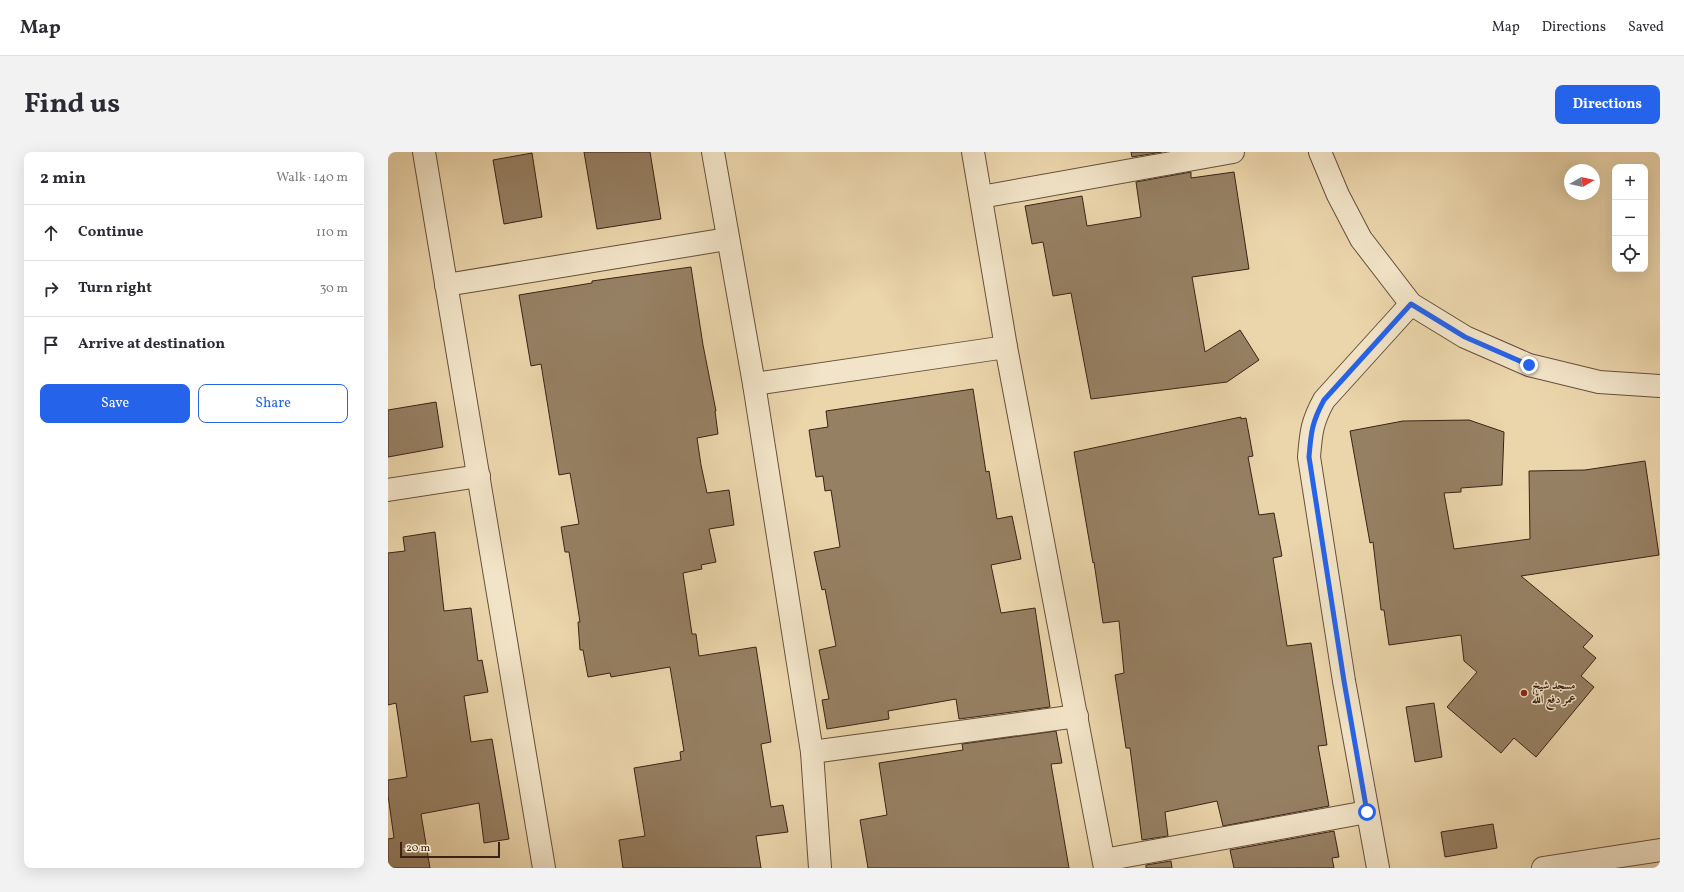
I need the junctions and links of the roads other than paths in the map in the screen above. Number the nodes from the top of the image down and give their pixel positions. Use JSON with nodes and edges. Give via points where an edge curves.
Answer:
{"nodes":[{"id":1,"x":424,"y":152,"type":"edge"},
{"id":2,"x":713,"y":152,"type":"edge"},
{"id":3,"x":973,"y":152,"type":"edge"},
{"id":4,"x":1234,"y":152,"type":"edge"},
{"id":5,"x":1320,"y":152,"type":"edge"},
{"id":6,"x":981,"y":197,"type":"junction"},
{"id":7,"x":727,"y":239,"type":"junction"},
{"id":8,"x":446,"y":285,"type":"junction"},
{"id":9,"x":1411,"y":304,"type":"junction"},
{"id":10,"x":1006,"y":347,"type":"junction"},
{"id":11,"x":754,"y":384,"type":"junction"},
{"id":12,"x":1660,"y":386,"type":"edge"},
{"id":13,"x":479,"y":476,"type":"junction"},
{"id":14,"x":388,"y":490,"type":"edge"},
{"id":15,"x":1077,"y":716,"type":"junction"},
{"id":16,"x":812,"y":752,"type":"junction"},
{"id":17,"x":1367,"y":812,"type":"junction"},
{"id":18,"x":1660,"y":850,"type":"edge"},
{"id":19,"x":1104,"y":864,"type":"edge"},
{"id":20,"x":544,"y":868,"type":"edge"},
{"id":21,"x":820,"y":868,"type":"edge"},
{"id":22,"x":1378,"y":868,"type":"edge"},
{"id":23,"x":1543,"y":868,"type":"edge"}],
"edges":[{"from":1,"to":8,"type":"street"},
{"from":2,"to":7,"type":"street"},
{"from":3,"to":6,"type":"street"},
{"from":4,"to":6,"type":"street"},
{"from":5,"to":9,"type":"street","via":[[1338,195],[1362,239]]},
{"from":6,"to":10,"type":"street"},
{"from":7,"to":8,"type":"street"},
{"from":7,"to":11,"type":"street"},
{"from":8,"to":13,"type":"street"},
{"from":9,"to":12,"type":"street","via":[[1465,337],[1529,365],[1598,382]]},
{"from":9,"to":17,"type":"street","via":[[1324,400],[1311,430],[1310,465]]},
{"from":10,"to":11,"type":"street"},
{"from":10,"to":15,"type":"street"},
{"from":11,"to":16,"type":"street"},
{"from":13,"to":14,"type":"street"},
{"from":13,"to":20,"type":"street"},
{"from":15,"to":16,"type":"street"},
{"from":15,"to":19,"type":"street"},
{"from":16,"to":21,"type":"street"},
{"from":17,"to":19,"type":"street"},
{"from":17,"to":22,"type":"street"},
{"from":18,"to":23,"type":"street"}]}
